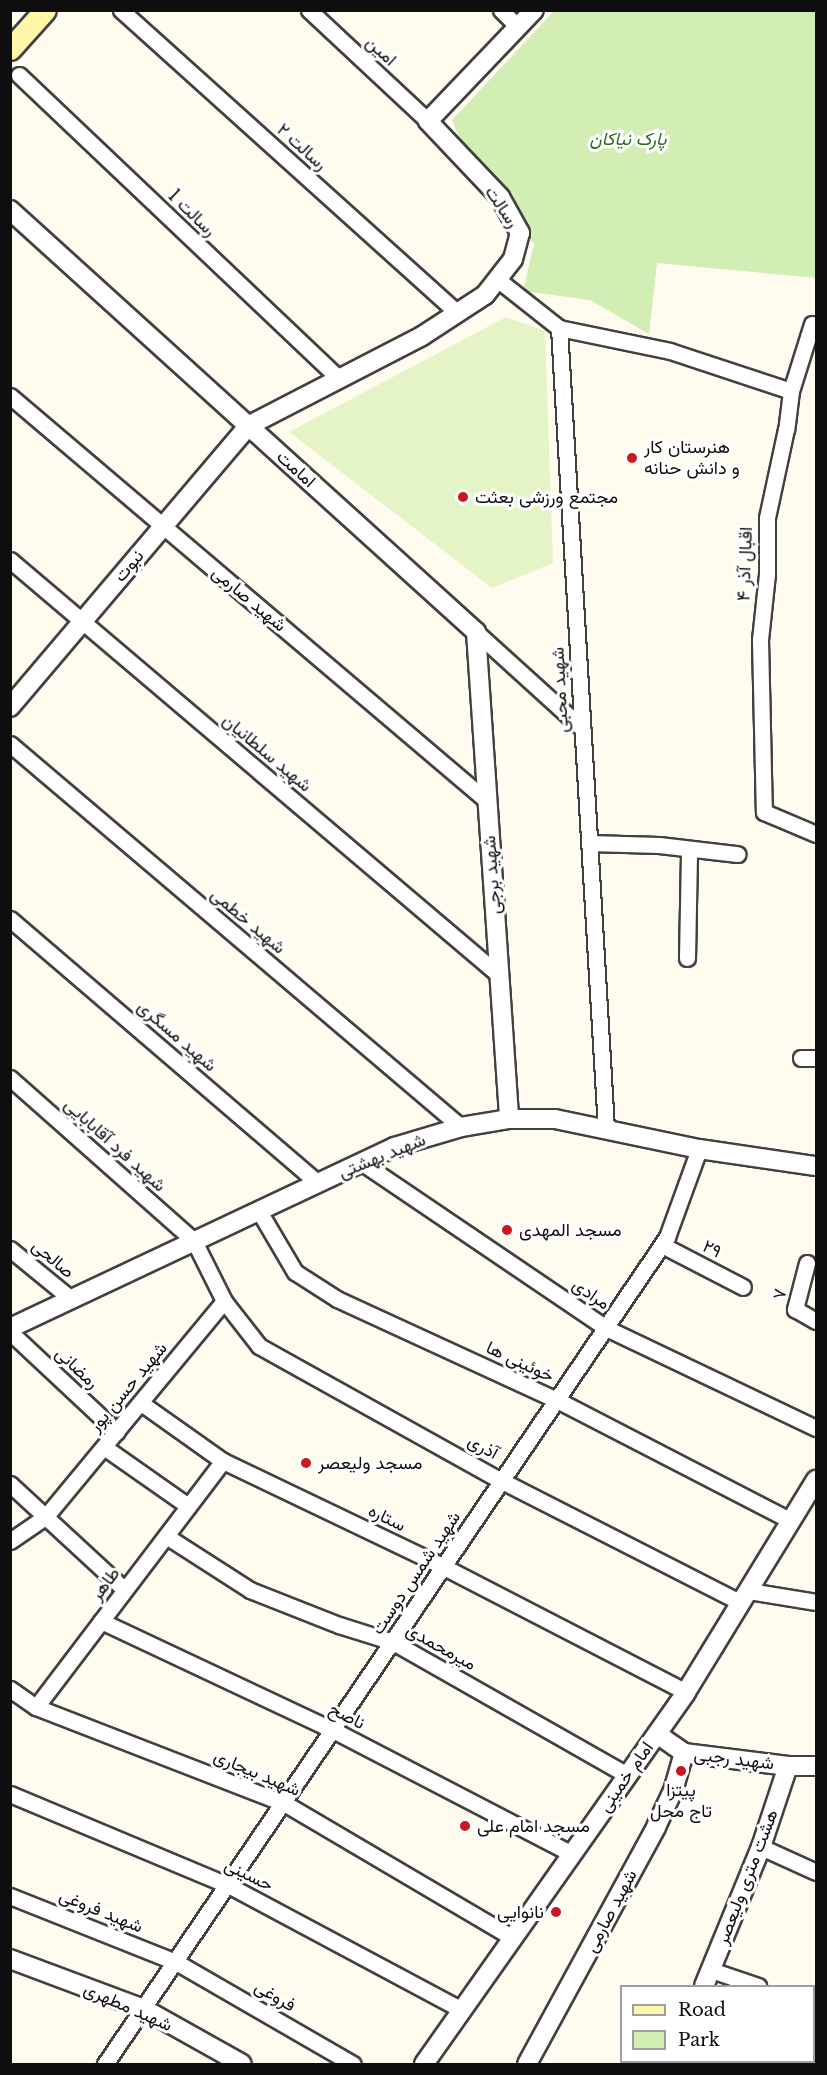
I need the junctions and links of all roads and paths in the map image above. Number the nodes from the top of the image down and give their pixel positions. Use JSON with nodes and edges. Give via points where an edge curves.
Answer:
{"nodes":[{"id":1,"x":45,"y":10,"type":"edge"},
{"id":2,"x":121,"y":10,"type":"edge"},
{"id":3,"x":309,"y":10,"type":"edge"},
{"id":4,"x":501,"y":10,"type":"edge"},
{"id":5,"x":534,"y":10,"type":"edge"},
{"id":6,"x":518,"y":27,"type":"junction"},
{"id":7,"x":10,"y":49,"type":"edge"},
{"id":8,"x":19,"y":75,"type":"dead end"},
{"id":9,"x":428,"y":121,"type":"junction"},
{"id":10,"x":10,"y":210,"type":"edge"},
{"id":11,"x":497,"y":279,"type":"junction"},
{"id":12,"x":457,"y":313,"type":"junction"},
{"id":13,"x":812,"y":324,"type":"dead end"},
{"id":14,"x":559,"y":328,"type":"junction"},
{"id":15,"x":339,"y":379,"type":"junction"},
{"id":16,"x":791,"y":391,"type":"junction"},
{"id":17,"x":10,"y":396,"type":"edge"},
{"id":18,"x":248,"y":426,"type":"junction"},
{"id":19,"x":163,"y":526,"type":"junction"},
{"id":20,"x":10,"y":560,"type":"edge"},
{"id":21,"x":83,"y":621,"type":"junction"},
{"id":22,"x":476,"y":632,"type":"junction"},
{"id":23,"x":10,"y":707,"type":"edge"},
{"id":24,"x":582,"y":728,"type":"junction"},
{"id":25,"x":10,"y":744,"type":"edge"},
{"id":26,"x":487,"y":801,"type":"junction"},
{"id":27,"x":816,"y":834,"type":"edge"},
{"id":28,"x":589,"y":843,"type":"junction"},
{"id":29,"x":689,"y":849,"type":"junction"},
{"id":30,"x":737,"y":854,"type":"dead end"},
{"id":31,"x":10,"y":919,"type":"edge"},
{"id":32,"x":687,"y":958,"type":"dead end"},
{"id":33,"x":499,"y":975,"type":"junction"},
{"id":34,"x":10,"y":1078,"type":"edge"},
{"id":35,"x":509,"y":1119,"type":"junction"},
{"id":36,"x":461,"y":1127,"type":"junction"},
{"id":37,"x":606,"y":1128,"type":"junction"},
{"id":38,"x":699,"y":1149,"type":"junction"},
{"id":39,"x":361,"y":1162,"type":"junction"},
{"id":40,"x":816,"y":1166,"type":"edge"},
{"id":41,"x":318,"y":1183,"type":"junction"},
{"id":42,"x":259,"y":1211,"type":"junction"},
{"id":43,"x":194,"y":1241,"type":"junction"},
{"id":44,"x":662,"y":1245,"type":"junction"},
{"id":45,"x":10,"y":1249,"type":"edge"},
{"id":46,"x":807,"y":1263,"type":"dead end"},
{"id":47,"x":743,"y":1287,"type":"dead end"},
{"id":48,"x":71,"y":1299,"type":"junction"},
{"id":49,"x":224,"y":1301,"type":"junction"},
{"id":50,"x":816,"y":1321,"type":"edge"},
{"id":51,"x":606,"y":1328,"type":"junction"},
{"id":52,"x":10,"y":1330,"type":"edge"},
{"id":53,"x":557,"y":1400,"type":"junction"},
{"id":54,"x":141,"y":1403,"type":"junction"},
{"id":55,"x":816,"y":1428,"type":"edge"},
{"id":56,"x":117,"y":1432,"type":"junction"},
{"id":57,"x":104,"y":1447,"type":"junction"},
{"id":58,"x":223,"y":1461,"type":"junction"},
{"id":59,"x":502,"y":1480,"type":"junction"},
{"id":60,"x":816,"y":1480,"type":"edge"},
{"id":61,"x":10,"y":1484,"type":"edge"},
{"id":62,"x":189,"y":1506,"type":"junction"},
{"id":63,"x":45,"y":1518,"type":"junction"},
{"id":64,"x":791,"y":1521,"type":"junction"},
{"id":65,"x":166,"y":1536,"type":"junction"},
{"id":66,"x":10,"y":1541,"type":"edge"},
{"id":67,"x":444,"y":1567,"type":"junction"},
{"id":68,"x":125,"y":1590,"type":"junction"},
{"id":69,"x":745,"y":1597,"type":"junction"},
{"id":70,"x":816,"y":1602,"type":"edge"},
{"id":71,"x":101,"y":1621,"type":"junction"},
{"id":72,"x":393,"y":1642,"type":"junction"},
{"id":73,"x":10,"y":1689,"type":"edge"},
{"id":74,"x":686,"y":1692,"type":"junction"},
{"id":75,"x":36,"y":1707,"type":"junction"},
{"id":76,"x":333,"y":1730,"type":"junction"},
{"id":77,"x":657,"y":1734,"type":"junction"},
{"id":78,"x":684,"y":1753,"type":"junction"},
{"id":79,"x":788,"y":1766,"type":"junction"},
{"id":80,"x":816,"y":1766,"type":"edge"},
{"id":81,"x":627,"y":1775,"type":"junction"},
{"id":82,"x":10,"y":1794,"type":"edge"},
{"id":83,"x":284,"y":1803,"type":"junction"},
{"id":84,"x":761,"y":1847,"type":"junction"},
{"id":85,"x":572,"y":1854,"type":"junction"},
{"id":86,"x":816,"y":1872,"type":"edge"},
{"id":87,"x":228,"y":1885,"type":"junction"},
{"id":88,"x":10,"y":1896,"type":"edge"},
{"id":89,"x":513,"y":1938,"type":"junction"},
{"id":90,"x":10,"y":1959,"type":"edge"},
{"id":91,"x":176,"y":1962,"type":"junction"},
{"id":92,"x":707,"y":1978,"type":"edge"},
{"id":93,"x":752,"y":1985,"type":"edge"},
{"id":94,"x":144,"y":2010,"type":"junction"},
{"id":95,"x":462,"y":2010,"type":"junction"},
{"id":96,"x":105,"y":2064,"type":"edge"},
{"id":97,"x":242,"y":2064,"type":"edge"},
{"id":98,"x":353,"y":2064,"type":"edge"},
{"id":99,"x":424,"y":2064,"type":"edge"},
{"id":100,"x":527,"y":2064,"type":"edge"}],
"edges":[{"from":1,"to":7,"type":"main road"},
{"from":2,"to":12,"type":"street","name":"رسالت ۲"},
{"from":3,"to":9,"type":"street","name":"امین"},
{"from":4,"to":6,"type":"street"},
{"from":5,"to":6,"type":"street"},
{"from":6,"to":9,"type":"street"},
{"from":8,"to":15,"type":"street","name":"رسالت 1"},
{"from":9,"to":11,"type":"street","name":"رسالت","via":[[500,197],[520,233],[513,259]]},
{"from":10,"to":18,"type":"street","name":"امامت"},
{"from":11,"to":12,"type":"street","name":"رسالت","via":[[485,295]]},
{"from":11,"to":14,"type":"street"},
{"from":12,"to":15,"type":"street","name":"رسالت"},
{"from":13,"to":16,"type":"street","name":"اقبال آذر ۴"},
{"from":14,"to":16,"type":"street","via":[[670,351]]},
{"from":14,"to":24,"type":"street","name":"شهید محبی"},
{"from":15,"to":18,"type":"street","name":"رسالت"},
{"from":16,"to":27,"type":"street","name":"اقبال آذر ۴","via":[[767,518],[767,574],[759,640],[764,812]]},
{"from":17,"to":19,"type":"street","name":"شهید صارمی"},
{"from":18,"to":19,"type":"street","name":"نبوت"},
{"from":18,"to":22,"type":"street","name":"امامت"},
{"from":19,"to":21,"type":"street","name":"نبوت"},
{"from":19,"to":26,"type":"street","name":"شهید صارمی"},
{"from":20,"to":21,"type":"street","name":"شهید سلطانیان"},
{"from":21,"to":23,"type":"street","name":"نبوت"},
{"from":21,"to":33,"type":"street","name":"شهید سلطانیان"},
{"from":22,"to":24,"type":"street","name":"امامت"},
{"from":22,"to":26,"type":"street","name":"شهید برجی"},
{"from":24,"to":28,"type":"street","name":"شهید محبی"},
{"from":25,"to":36,"type":"street","name":"شهید خطمی"},
{"from":26,"to":33,"type":"street","name":"شهید برجی"},
{"from":28,"to":29,"type":"street"},
{"from":28,"to":37,"type":"street","name":"شهید محبی"},
{"from":29,"to":30,"type":"street"},
{"from":29,"to":32,"type":"street"},
{"from":31,"to":41,"type":"street","name":"شهید مسگری"},
{"from":33,"to":35,"type":"street","name":"شهید برجی"},
{"from":34,"to":43,"type":"street","name":"شهید فرد آقابابایی"},
{"from":35,"to":36,"type":"street","name":"شهید بهشتی"},
{"from":35,"to":37,"type":"street","name":"شهید بهشتی","via":[[555,1119]]},
{"from":36,"to":39,"type":"street","name":"شهید بهشتی","via":[[394,1147]]},
{"from":37,"to":38,"type":"street","name":"شهید بهشتی"},
{"from":38,"to":40,"type":"street","name":"شهید بهشتی"},
{"from":38,"to":44,"type":"street","name":"شهید شمس دوست"},
{"from":39,"to":41,"type":"street","name":"شهید بهشتی"},
{"from":39,"to":51,"type":"street","name":"مرادی"},
{"from":41,"to":42,"type":"street","name":"شهید بهشتی"},
{"from":42,"to":43,"type":"street","name":"شهید بهشتی"},
{"from":42,"to":53,"type":"street","name":"خوئینی ها","via":[[295,1272],[337,1299]]},
{"from":43,"to":48,"type":"street","name":"شهید بهشتی"},
{"from":43,"to":49,"type":"street"},
{"from":44,"to":47,"type":"street","name":"۲۹"},
{"from":44,"to":51,"type":"street","name":"شهید شمس دوست"},
{"from":45,"to":48,"type":"street","name":"صالحی"},
{"from":46,"to":50,"type":"street","name":"۷","via":[[795,1310]]},
{"from":48,"to":52,"type":"street","name":"شهید بهشتی"},
{"from":49,"to":54,"type":"street","name":"شهید حسن پور"},
{"from":49,"to":59,"type":"street","name":"آذری","via":[[259,1346]]},
{"from":51,"to":53,"type":"street","name":"شهید شمس دوست"},
{"from":51,"to":55,"type":"street","name":"مرادی"},
{"from":52,"to":56,"type":"street","name":"رمضانی"},
{"from":53,"to":59,"type":"street","name":"شهید شمس دوست"},
{"from":53,"to":64,"type":"street","name":"خوئینی ها"},
{"from":54,"to":56,"type":"street","name":"شهید حسن پور"},
{"from":54,"to":58,"type":"street","name":"ستاره"},
{"from":56,"to":57,"type":"street","name":"شهید حسن پور"},
{"from":57,"to":62,"type":"street"},
{"from":57,"to":63,"type":"street","name":"شهید حسن پور"},
{"from":58,"to":62,"type":"street","name":"طاهر"},
{"from":58,"to":67,"type":"street","name":"ستاره"},
{"from":59,"to":67,"type":"street","name":"شهید شمس دوست"},
{"from":59,"to":69,"type":"street","name":"آذری"},
{"from":60,"to":64,"type":"street","name":"امام خمینی"},
{"from":61,"to":63,"type":"street"},
{"from":62,"to":65,"type":"street","name":"طاهر"},
{"from":63,"to":66,"type":"street","name":"شهید حسن پور"},
{"from":63,"to":68,"type":"street"},
{"from":64,"to":69,"type":"street","name":"امام خمینی"},
{"from":65,"to":68,"type":"street","name":"طاهر"},
{"from":65,"to":72,"type":"street","name":"میرمحمدی","via":[[250,1590]]},
{"from":67,"to":72,"type":"street","name":"شهید شمس دوست"},
{"from":67,"to":74,"type":"street","name":"ستاره"},
{"from":68,"to":71,"type":"street","name":"طاهر"},
{"from":69,"to":70,"type":"street","name":"آذری"},
{"from":69,"to":74,"type":"street","name":"امام خمینی"},
{"from":71,"to":75,"type":"street","name":"طاهر"},
{"from":71,"to":76,"type":"street","name":"ناصح"},
{"from":72,"to":76,"type":"street","name":"شهید شمس دوست"},
{"from":72,"to":81,"type":"street","name":"میرمحمدی"},
{"from":73,"to":75,"type":"street"},
{"from":74,"to":77,"type":"street","name":"امام خمینی"},
{"from":75,"to":83,"type":"street","name":"شهید بیجاری"},
{"from":76,"to":83,"type":"street","name":"شهید شمس دوست"},
{"from":76,"to":85,"type":"street","name":"ناصح"},
{"from":77,"to":78,"type":"street","name":"شهید رجبی"},
{"from":77,"to":81,"type":"street","name":"امام خمینی"},
{"from":78,"to":79,"type":"street","name":"شهید رجبی"},
{"from":78,"to":100,"type":"street","name":"شهید صارمی","via":[[673,1791],[656,1827]]},
{"from":79,"to":80,"type":"street","name":"شهید رجبی"},
{"from":79,"to":84,"type":"street","name":"هشت متری ولیعصر"},
{"from":81,"to":85,"type":"street","name":"امام خمینی"},
{"from":82,"to":87,"type":"street","name":"حسینی"},
{"from":83,"to":87,"type":"street","name":"شهید شمس دوست"},
{"from":83,"to":89,"type":"street","name":"شهید بیجاری"},
{"from":84,"to":86,"type":"street"},
{"from":84,"to":92,"type":"street","name":"هشت متری ولیعصر"},
{"from":85,"to":89,"type":"street","name":"امام خمینی"},
{"from":87,"to":91,"type":"street","name":"شهید شمس دوست"},
{"from":87,"to":95,"type":"street","name":"حسینی"},
{"from":88,"to":91,"type":"street","name":"شهید فروغی"},
{"from":89,"to":95,"type":"street","name":"امام خمینی"},
{"from":90,"to":94,"type":"street","name":"شهید مطهری"},
{"from":91,"to":94,"type":"street","name":"شهید شمس دوست"},
{"from":91,"to":98,"type":"street","name":"فروغی"},
{"from":92,"to":93,"type":"street"},
{"from":94,"to":96,"type":"street","name":"شهید شمس دوست"},
{"from":94,"to":97,"type":"street","name":"شهید مطهری"},
{"from":95,"to":99,"type":"street","name":"امام خمینی"}]}
